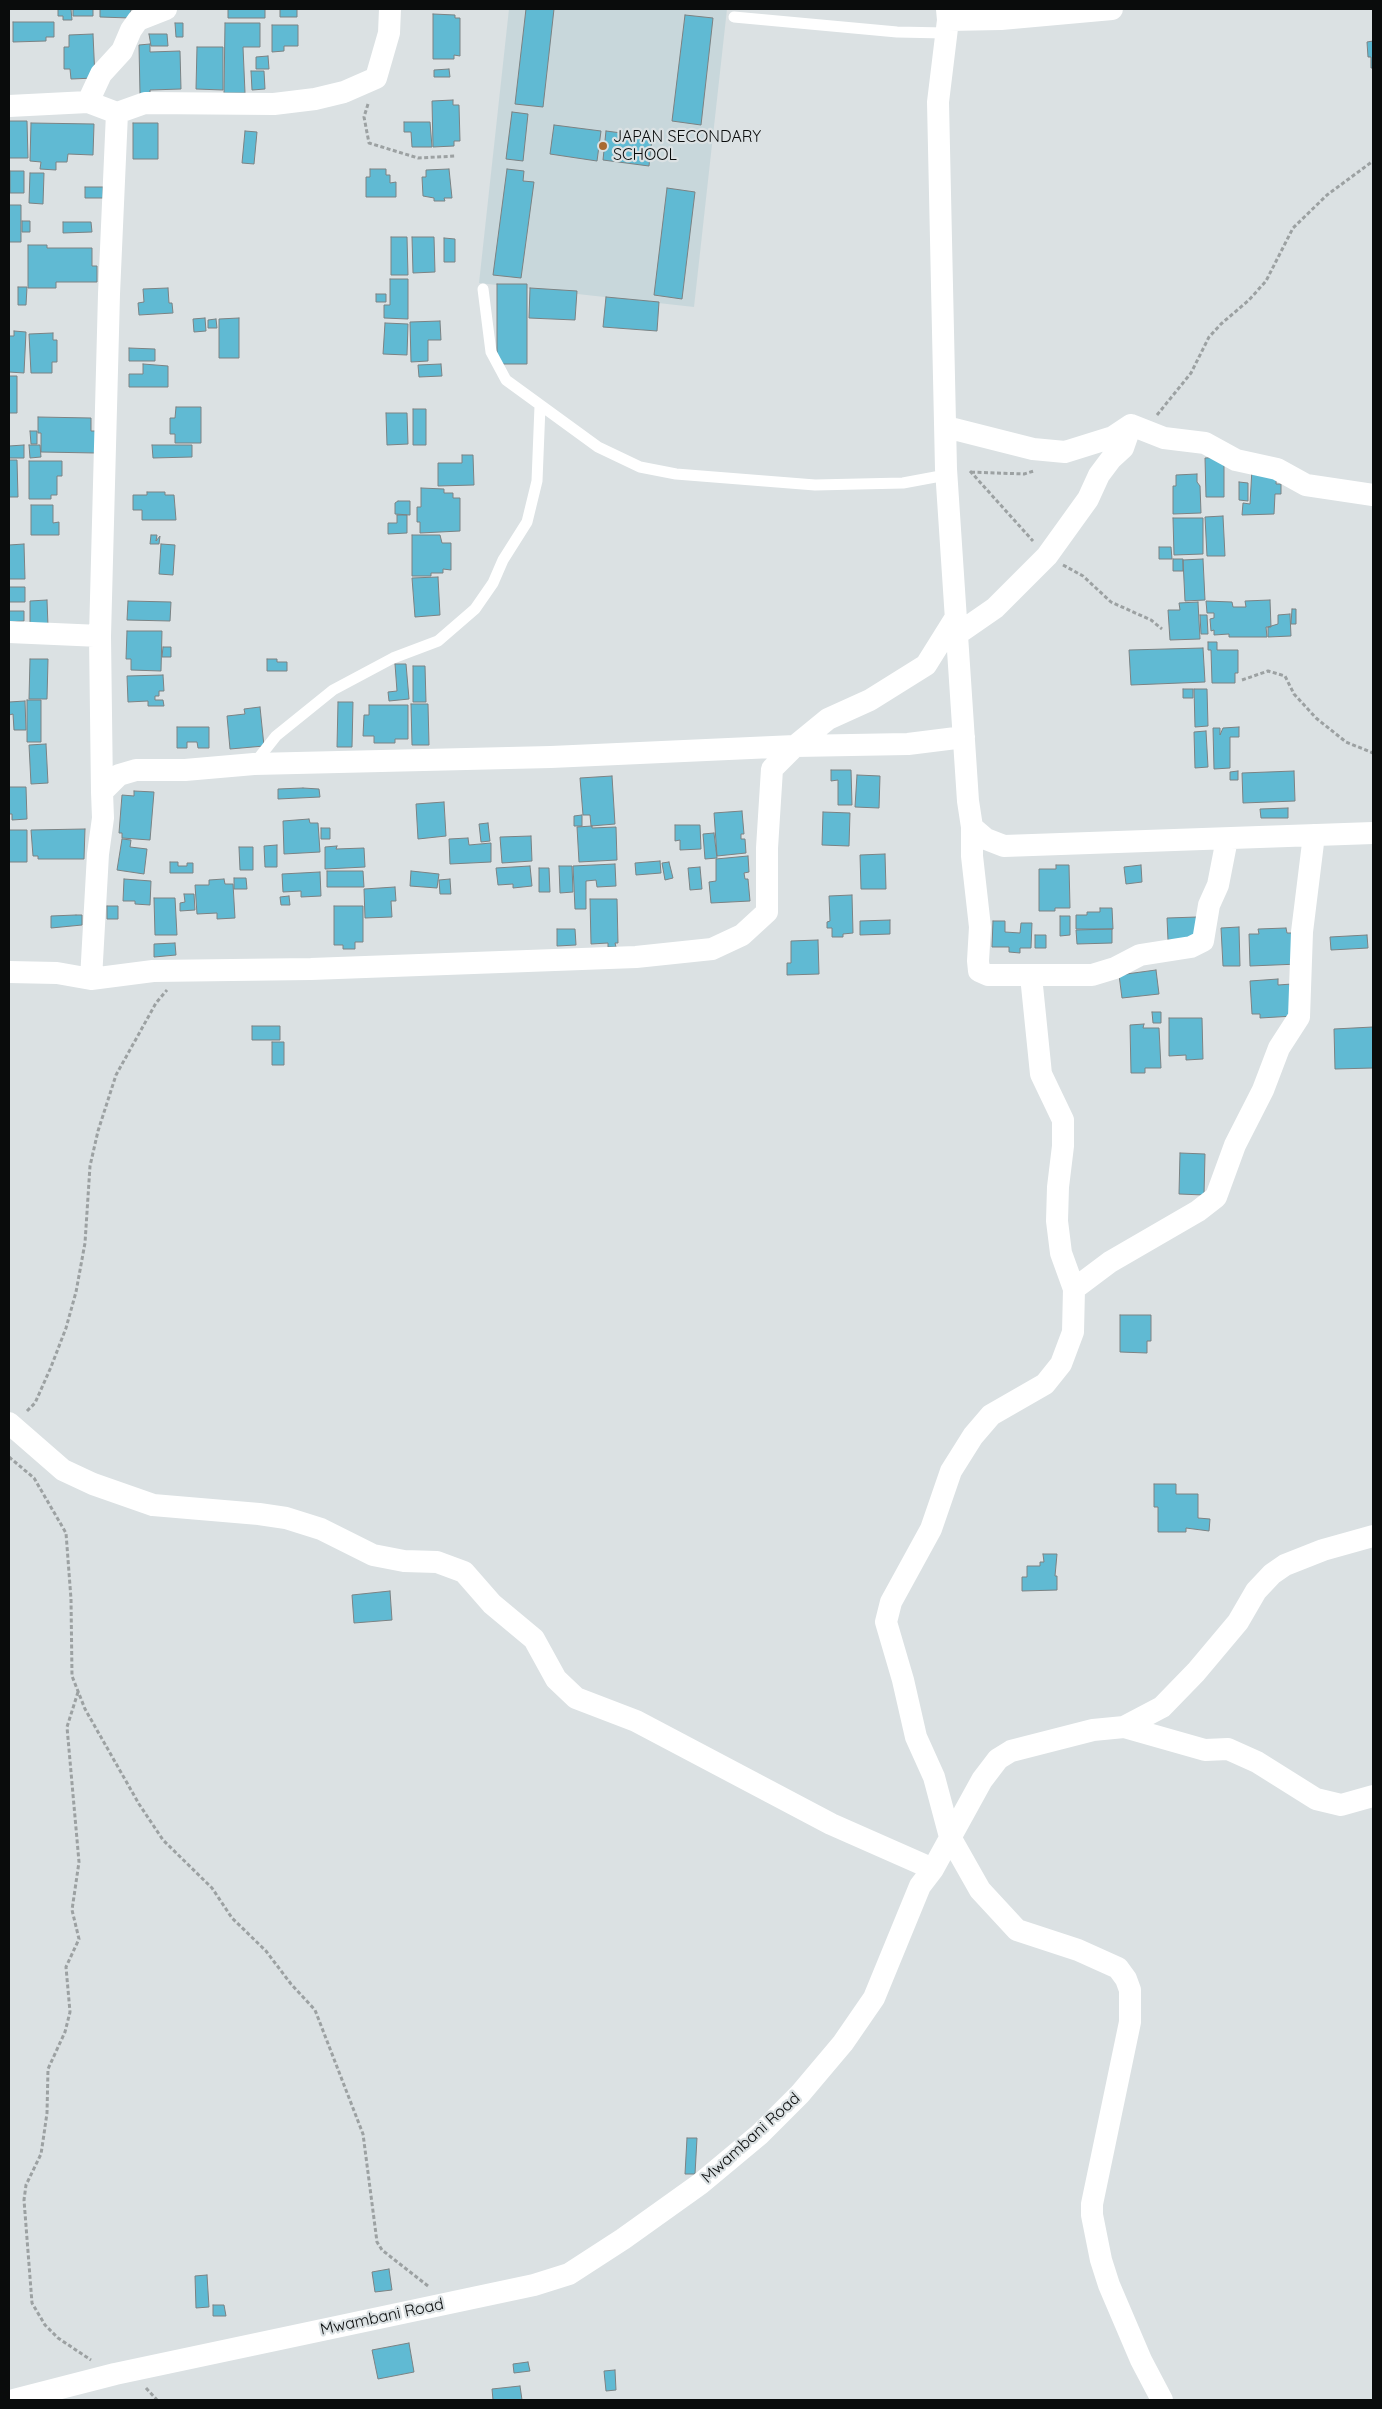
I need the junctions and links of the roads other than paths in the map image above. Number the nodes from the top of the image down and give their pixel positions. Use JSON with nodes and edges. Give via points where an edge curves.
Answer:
{"nodes":[{"id":1,"x":166,"y":9,"type":"edge"},
{"id":2,"x":390,"y":9,"type":"edge"},
{"id":3,"x":1112,"y":9,"type":"edge"},
{"id":4,"x":734,"y":17,"type":"dead end"},
{"id":5,"x":946,"y":20,"type":"edge"},
{"id":6,"x":88,"y":102,"type":"junction"},
{"id":7,"x":9,"y":106,"type":"edge"},
{"id":8,"x":117,"y":113,"type":"junction"},
{"id":9,"x":483,"y":289,"type":"dead end"},
{"id":10,"x":540,"y":406,"type":"junction"},
{"id":11,"x":1131,"y":426,"type":"junction"},
{"id":12,"x":946,"y":427,"type":"junction"},
{"id":13,"x":946,"y":472,"type":"junction"},
{"id":14,"x":1373,"y":495,"type":"edge"},
{"id":15,"x":956,"y":626,"type":"junction"},
{"id":16,"x":9,"y":632,"type":"edge"},
{"id":17,"x":100,"y":636,"type":"junction"},
{"id":18,"x":964,"y":736,"type":"junction"},
{"id":19,"x":795,"y":746,"type":"junction"},
{"id":20,"x":254,"y":764,"type":"junction"},
{"id":21,"x":102,"y":792,"type":"junction"},
{"id":22,"x":972,"y":827,"type":"junction"},
{"id":23,"x":1373,"y":833,"type":"edge"},
{"id":24,"x":1314,"y":835,"type":"junction"},
{"id":25,"x":1227,"y":839,"type":"junction"},
{"id":26,"x":9,"y":972,"type":"edge"},
{"id":27,"x":1031,"y":976,"type":"junction"},
{"id":28,"x":91,"y":979,"type":"junction"},
{"id":29,"x":1074,"y":1289,"type":"junction"},
{"id":30,"x":10,"y":1425,"type":"edge"},
{"id":31,"x":1373,"y":1536,"type":"edge"},
{"id":32,"x":1124,"y":1727,"type":"junction"},
{"id":33,"x":1373,"y":1796,"type":"edge"},
{"id":34,"x":950,"y":1837,"type":"junction"},
{"id":35,"x":933,"y":1868,"type":"junction"},
{"id":36,"x":14,"y":2400,"type":"edge"},
{"id":37,"x":1162,"y":2400,"type":"edge"}],
"edges":[{"from":1,"to":6,"type":"street","via":[[138,20],[122,51],[101,74]]},
{"from":2,"to":8,"type":"street","via":[[389,33],[376,78],[344,92],[274,104],[145,104]]},
{"from":3,"to":5,"type":"street","via":[[1000,19]]},
{"from":4,"to":5,"type":"lane","via":[[897,32]]},
{"from":5,"to":12,"type":"street","via":[[938,102]]},
{"from":6,"to":7,"type":"street"},
{"from":6,"to":8,"type":"street"},
{"from":8,"to":17,"type":"street"},
{"from":9,"to":10,"type":"lane","via":[[491,352],[506,380]]},
{"from":10,"to":13,"type":"lane","via":[[598,447],[651,470],[815,485],[903,483]]},
{"from":10,"to":20,"type":"lane","via":[[537,482],[527,522],[475,608],[438,641],[393,658],[333,690],[276,736]]},
{"from":11,"to":12,"type":"street","via":[[1114,437],[1065,452],[1033,449]]},
{"from":11,"to":14,"type":"street","via":[[1164,438],[1205,443],[1236,460],[1277,468],[1306,485]]},
{"from":11,"to":15,"type":"street","via":[[1123,448],[1099,475],[1088,498],[1047,556],[995,608]]},
{"from":12,"to":13,"type":"street"},
{"from":13,"to":15,"type":"street"},
{"from":15,"to":18,"type":"street"},
{"from":15,"to":19,"type":"street","via":[[926,665],[870,700],[828,719]]},
{"from":16,"to":17,"type":"street"},
{"from":17,"to":21,"type":"street"},
{"from":18,"to":19,"type":"street","via":[[908,744]]},
{"from":18,"to":22,"type":"street"},
{"from":19,"to":20,"type":"street","via":[[551,757]]},
{"from":19,"to":28,"type":"street","via":[[772,768],[767,912],[742,935],[712,949],[636,957],[311,969],[153,971]]},
{"from":20,"to":21,"type":"street","via":[[136,770],[118,776]]},
{"from":21,"to":28,"type":"street","via":[[103,818]]},
{"from":22,"to":25,"type":"street","via":[[986,839],[1004,846]]},
{"from":22,"to":27,"type":"street","via":[[980,927],[979,971],[988,975]]},
{"from":23,"to":24,"type":"street"},
{"from":24,"to":25,"type":"street"},
{"from":24,"to":29,"type":"street","via":[[1302,932],[1299,1017],[1279,1048],[1263,1090],[1235,1145],[1216,1197],[1198,1211],[1110,1262]]},
{"from":25,"to":27,"type":"street","via":[[1218,885],[1208,905],[1203,941],[1191,947],[1140,956],[1092,975]]},
{"from":26,"to":28,"type":"street","via":[[56,973]]},
{"from":27,"to":29,"type":"street","via":[[1041,1074],[1063,1120],[1057,1221],[1061,1253]]},
{"from":29,"to":34,"type":"street","via":[[1073,1332],[1061,1364],[1045,1384],[991,1415],[972,1436],[951,1471],[931,1529],[897,1589],[886,1622],[916,1737],[934,1777]]},
{"from":30,"to":35,"type":"street","via":[[63,1470],[152,1505],[286,1518],[321,1529],[373,1555],[404,1561],[437,1562],[464,1572],[492,1604],[534,1639],[556,1679],[576,1698],[636,1721],[831,1824]]},
{"from":31,"to":32,"type":"street","via":[[1324,1550],[1285,1565],[1272,1574],[1256,1591],[1238,1622],[1196,1672],[1162,1707]]},
{"from":32,"to":33,"type":"street","name":"Mwambani Road","via":[[1205,1750],[1228,1749],[1257,1762],[1316,1798],[1341,1805]]},
{"from":32,"to":34,"type":"street","name":"Mwambani Road","via":[[1093,1730],[1029,1745],[998,1759],[982,1780]]},
{"from":34,"to":35,"type":"street","name":"Mwambani Road"},
{"from":34,"to":37,"type":"street","via":[[980,1890],[1012,1927],[1118,1968],[1128,1984],[1130,2022],[1092,2214],[1109,2285]]},
{"from":35,"to":36,"type":"street","name":"Mwambani Road","via":[[920,1886],[874,1998],[800,2094],[760,2134],[700,2184],[569,2274],[534,2286],[114,2374]]}]}
